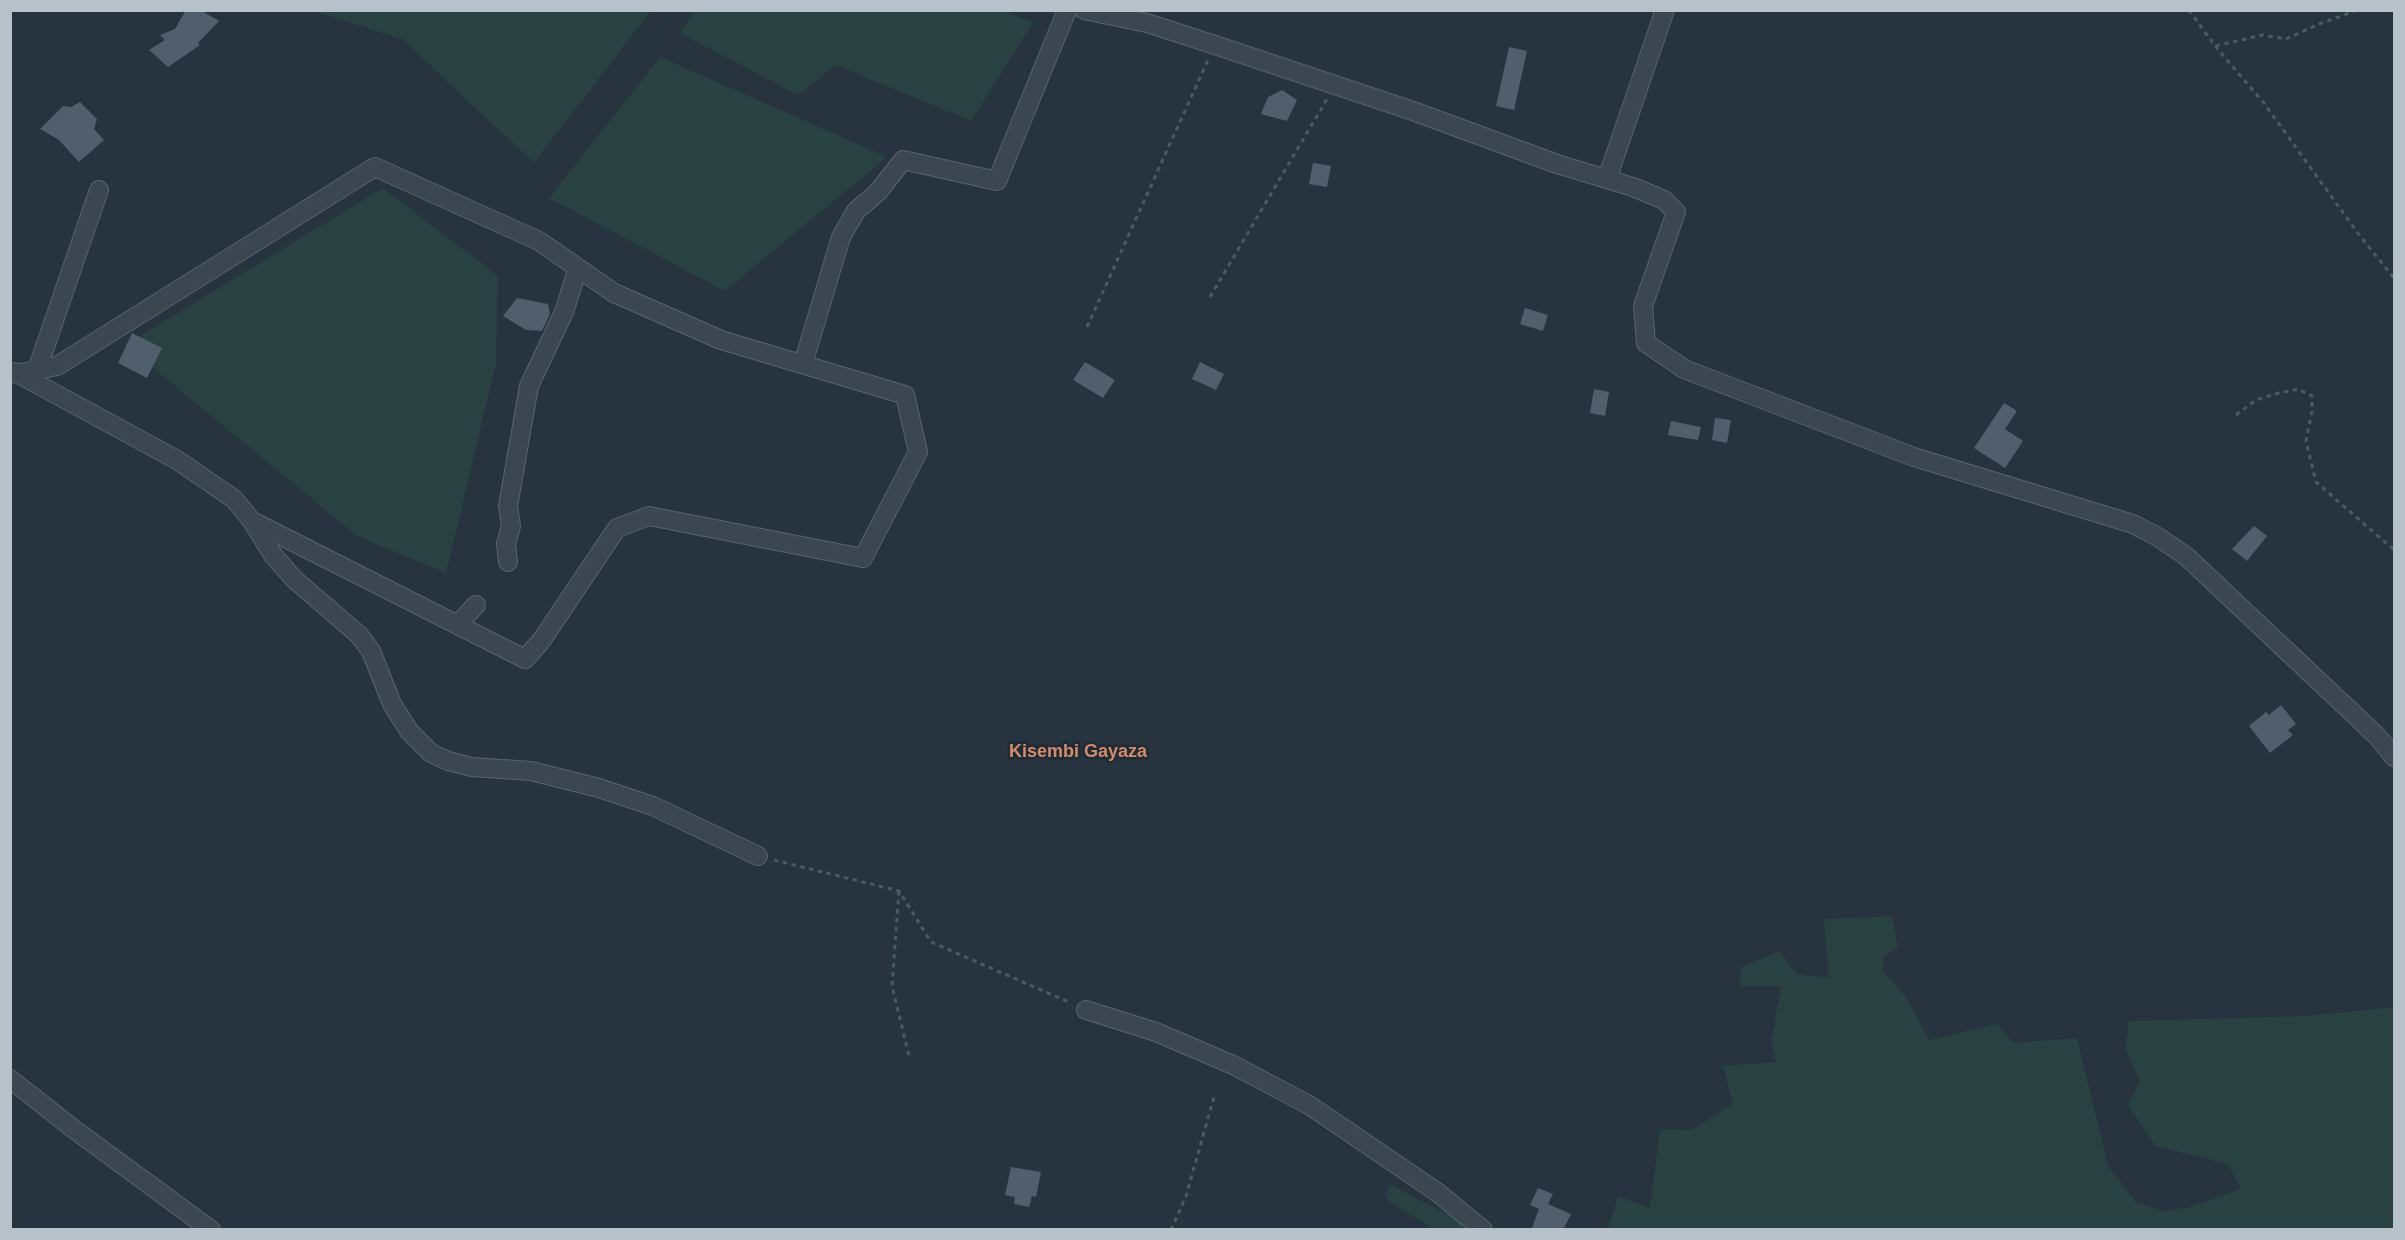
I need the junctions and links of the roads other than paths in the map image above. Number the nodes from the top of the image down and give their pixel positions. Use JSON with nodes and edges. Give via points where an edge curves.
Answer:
{"nodes":[{"id":1,"x":1067,"y":10,"type":"edge"},
{"id":2,"x":1084,"y":10,"type":"edge"},
{"id":3,"x":1665,"y":10,"type":"edge"},
{"id":4,"x":1607,"y":179,"type":"junction"},
{"id":5,"x":99,"y":190,"type":"dead end"},
{"id":6,"x":578,"y":268,"type":"junction"},
{"id":7,"x":803,"y":364,"type":"junction"},
{"id":8,"x":37,"y":370,"type":"junction"},
{"id":9,"x":14,"y":372,"type":"edge"},
{"id":10,"x":252,"y":521,"type":"junction"},
{"id":11,"x":508,"y":562,"type":"dead end"},
{"id":12,"x":476,"y":605,"type":"dead end"},
{"id":13,"x":457,"y":625,"type":"junction"},
{"id":14,"x":2394,"y":757,"type":"edge"},
{"id":15,"x":758,"y":856,"type":"road end"},
{"id":16,"x":1086,"y":1010,"type":"road end"},
{"id":17,"x":10,"y":1079,"type":"edge"},
{"id":18,"x":211,"y":1230,"type":"edge"},
{"id":19,"x":1484,"y":1230,"type":"edge"}],
"edges":[{"from":1,"to":7,"type":"street","via":[[996,181],[903,160],[878,192],[856,211],[842,237]]},
{"from":2,"to":4,"type":"street","via":[[1147,23]]},
{"from":3,"to":4,"type":"street"},
{"from":4,"to":14,"type":"street","via":[[1664,200],[1676,212],[1643,306],[1646,343],[1684,369],[1914,457],[2133,524],[2158,537],[2186,556],[2377,736]]},
{"from":5,"to":8,"type":"street"},
{"from":6,"to":7,"type":"street","via":[[614,293],[721,340]]},
{"from":6,"to":8,"type":"street","via":[[540,241],[375,167],[57,366]]},
{"from":6,"to":11,"type":"street","via":[[564,312],[529,386],[508,506]]},
{"from":7,"to":13,"type":"street","via":[[905,394],[918,452],[863,558],[649,516],[617,528],[525,659]]},
{"from":8,"to":9,"type":"street"},
{"from":9,"to":10,"type":"street","via":[[177,460],[234,499]]},
{"from":10,"to":13,"type":"street"},
{"from":10,"to":15,"type":"street","via":[[294,579],[359,635],[371,651],[392,704],[409,731],[431,753],[472,767],[531,771],[599,788],[654,806]]},
{"from":12,"to":13,"type":"street"},
{"from":16,"to":19,"type":"street","via":[[1156,1032],[1233,1065],[1309,1105],[1437,1192]]},
{"from":17,"to":18,"type":"street"}]}
